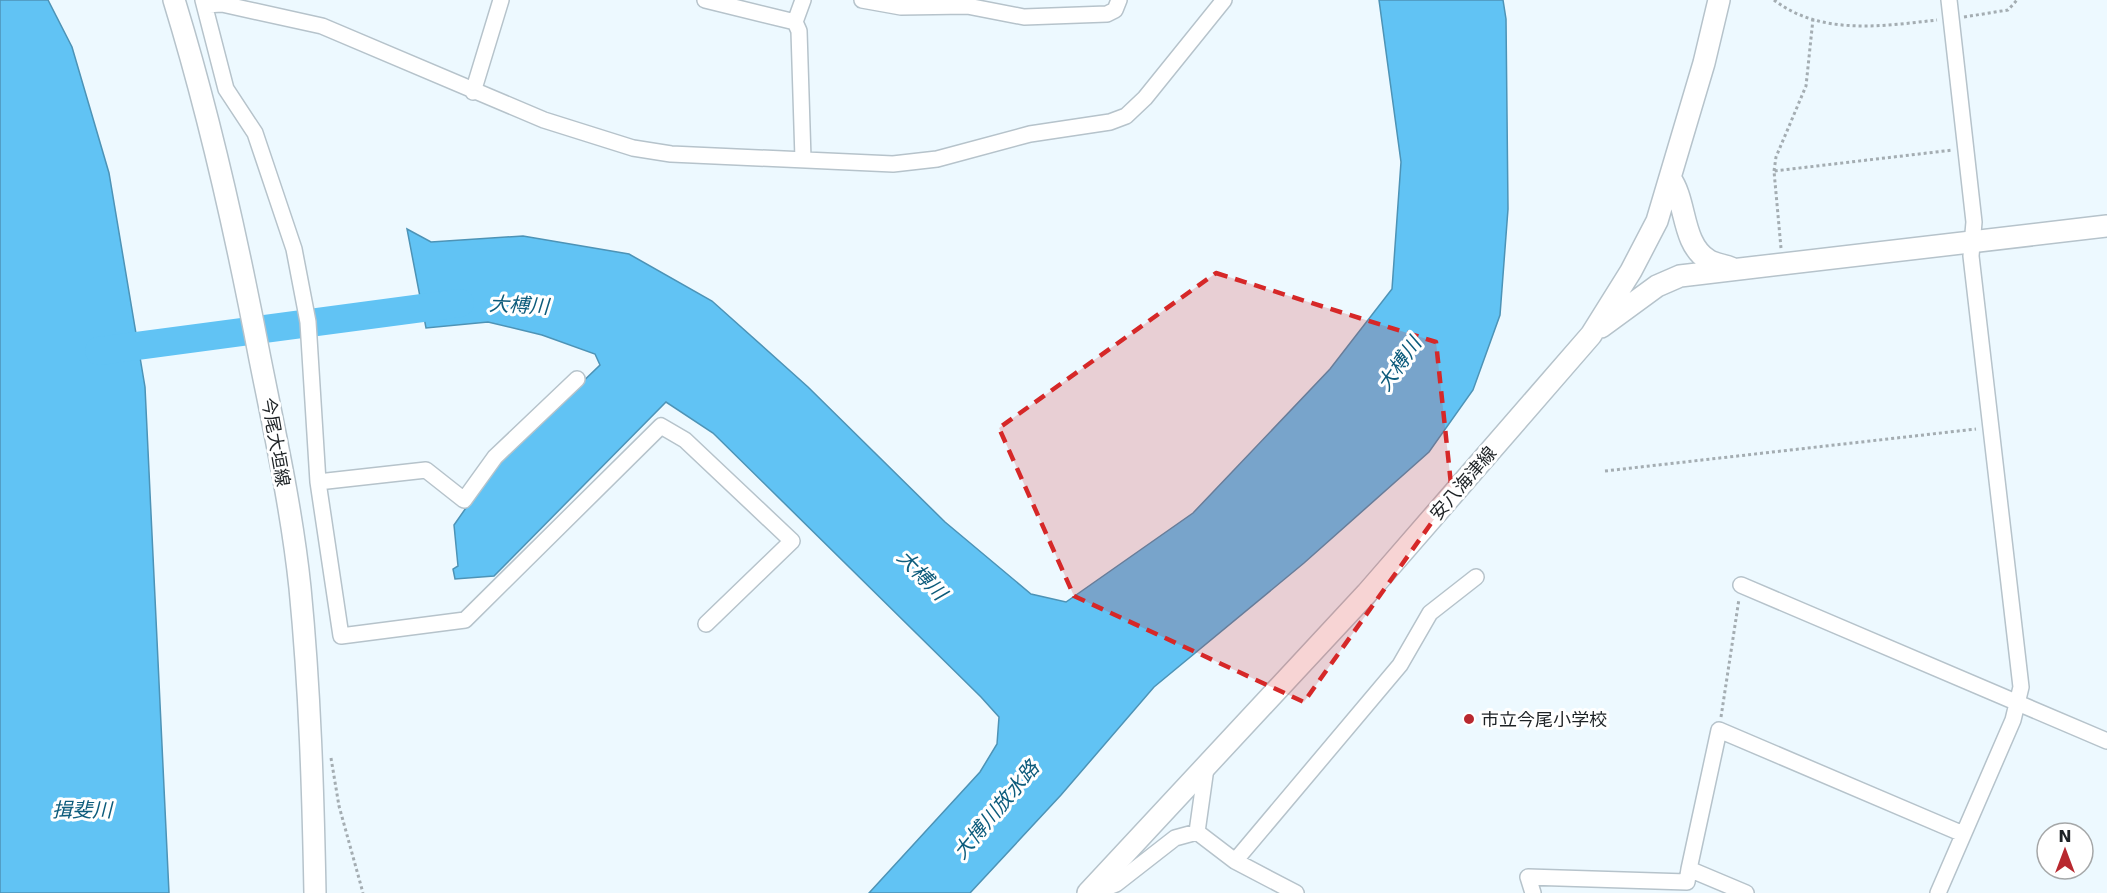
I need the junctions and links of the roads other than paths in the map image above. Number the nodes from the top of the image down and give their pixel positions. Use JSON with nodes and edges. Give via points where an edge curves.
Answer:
{"nodes":[{"id":1,"x":174,"y":0,"type":"edge"},
{"id":2,"x":501,"y":0,"type":"edge"},
{"id":3,"x":705,"y":0,"type":"edge"},
{"id":4,"x":803,"y":0,"type":"edge"},
{"id":5,"x":862,"y":0,"type":"edge"},
{"id":6,"x":1119,"y":0,"type":"edge"},
{"id":7,"x":1224,"y":0,"type":"edge"},
{"id":8,"x":1719,"y":0,"type":"edge"},
{"id":9,"x":1948,"y":0,"type":"edge"},
{"id":10,"x":204,"y":2,"type":"edge"},
{"id":11,"x":795,"y":22,"type":"junction"},
{"id":12,"x":473,"y":92,"type":"junction"},
{"id":13,"x":803,"y":159,"type":"junction"},
{"id":14,"x":1670,"y":178,"type":"junction"},
{"id":15,"x":2107,"y":226,"type":"edge"},
{"id":16,"x":1973,"y":241,"type":"junction"},
{"id":17,"x":1731,"y":268,"type":"junction"},
{"id":18,"x":1591,"y":335,"type":"junction"},
{"id":19,"x":577,"y":379,"type":"dead end"},
{"id":20,"x":318,"y":482,"type":"junction"},
{"id":21,"x":1476,"y":577,"type":"dead end"},
{"id":22,"x":1741,"y":585,"type":"road end"},
{"id":23,"x":706,"y":624,"type":"dead end"},
{"id":24,"x":2019,"y":705,"type":"junction"},
{"id":25,"x":2107,"y":741,"type":"edge"},
{"id":26,"x":1206,"y":768,"type":"junction"},
{"id":27,"x":1197,"y":832,"type":"junction"},
{"id":28,"x":1963,"y":834,"type":"junction"},
{"id":29,"x":1235,"y":861,"type":"junction"},
{"id":30,"x":1689,"y":869,"type":"junction"},
{"id":31,"x":315,"y":893,"type":"edge"},
{"id":32,"x":1088,"y":893,"type":"edge"},
{"id":33,"x":1093,"y":893,"type":"edge"},
{"id":34,"x":1296,"y":893,"type":"edge"},
{"id":35,"x":1533,"y":893,"type":"edge"},
{"id":36,"x":1746,"y":893,"type":"edge"},
{"id":37,"x":1938,"y":893,"type":"edge"}],
"edges":[{"from":1,"to":31,"type":"main road","name":"今尾大垣線","via":[[195,69],[241,266],[273,421],[299,585],[313,784]]},
{"from":2,"to":12,"type":"street"},
{"from":3,"to":11,"type":"street"},
{"from":4,"to":11,"type":"street"},
{"from":5,"to":6,"type":"street","via":[[901,7],[968,6],[1024,17],[1107,14]]},
{"from":7,"to":13,"type":"street","via":[[1126,116],[1029,134],[937,159],[893,164]]},
{"from":8,"to":14,"type":"main road","name":"安八海津線"},
{"from":9,"to":16,"type":"street"},
{"from":10,"to":12,"type":"street","via":[[322,26]]},
{"from":10,"to":20,"type":"street","via":[[226,89],[255,133],[294,249],[310,334]]},
{"from":11,"to":13,"type":"street"},
{"from":12,"to":13,"type":"street","via":[[633,148],[671,154]]},
{"from":14,"to":17,"type":"main road","via":[[1677,187],[1693,243],[1707,260]]},
{"from":14,"to":18,"type":"main road","name":"安八海津線","via":[[1657,221]]},
{"from":15,"to":16,"type":"main road"},
{"from":16,"to":17,"type":"main road"},
{"from":16,"to":24,"type":"street","via":[[1971,256],[1989,428],[2021,687]]},
{"from":17,"to":18,"type":"main road","via":[[1672,279],[1657,286]]},
{"from":18,"to":26,"type":"main road","name":"安八海津線","via":[[1367,593]]},
{"from":19,"to":20,"type":"street","via":[[495,457],[464,500],[426,470]]},
{"from":20,"to":23,"type":"street","via":[[340,636],[465,620],[661,426],[685,440],[792,541]]},
{"from":21,"to":29,"type":"street","via":[[1430,613],[1400,665]]},
{"from":22,"to":24,"type":"street"},
{"from":24,"to":25,"type":"street"},
{"from":24,"to":28,"type":"street"},
{"from":26,"to":27,"type":"street"},
{"from":26,"to":32,"type":"main road","name":"安八海津線"},
{"from":27,"to":29,"type":"street"},
{"from":27,"to":33,"type":"street","via":[[1175,838],[1116,884]]},
{"from":28,"to":30,"type":"street","via":[[1719,730]]},
{"from":28,"to":37,"type":"street"},
{"from":29,"to":34,"type":"street"},
{"from":30,"to":35,"type":"street","via":[[1687,882],[1528,877]]},
{"from":30,"to":36,"type":"street"}]}
